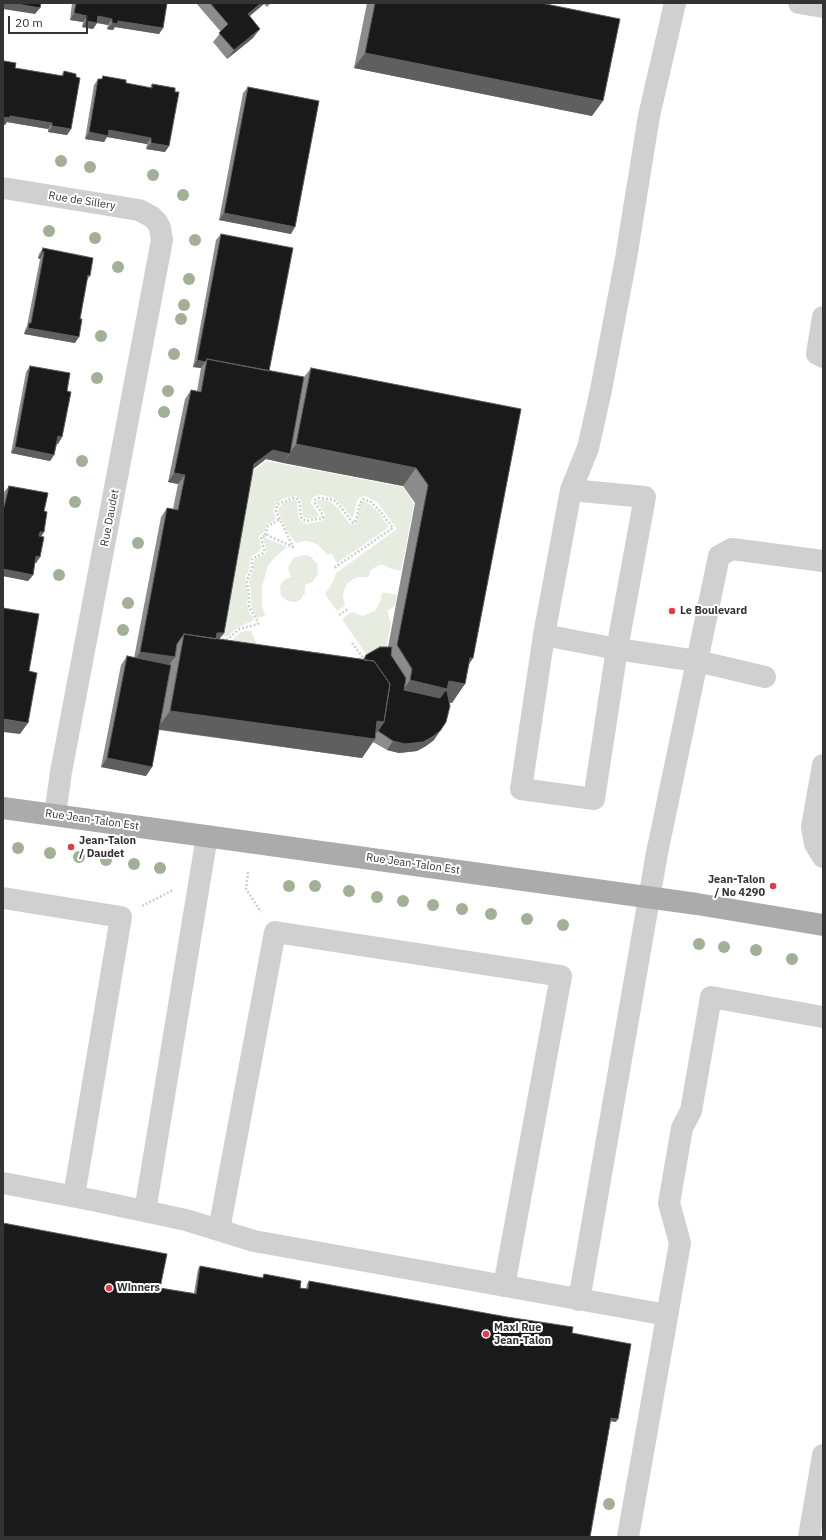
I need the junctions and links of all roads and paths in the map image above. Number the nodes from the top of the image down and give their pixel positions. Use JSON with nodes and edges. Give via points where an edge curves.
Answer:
{"nodes":[{"id":1,"x":675,"y":3,"type":"edge"},
{"id":2,"x":799,"y":3,"type":"edge"},
{"id":3,"x":823,"y":7,"type":"edge"},
{"id":4,"x":3,"y":188,"type":"edge"},
{"id":5,"x":157,"y":222,"type":"joint"},
{"id":6,"x":823,"y":317,"type":"edge"},
{"id":7,"x":823,"y":357,"type":"edge"},
{"id":8,"x":571,"y":490,"type":"junction"},
{"id":9,"x":280,"y":519,"type":"junction"},
{"id":10,"x":265,"y":535,"type":"junction"},
{"id":11,"x":823,"y":560,"type":"edge"},
{"id":12,"x":334,"y":568,"type":"dead end"},
{"id":13,"x":348,"y":609,"type":"dead end"},
{"id":14,"x":339,"y":615,"type":"dead end"},
{"id":15,"x":544,"y":635,"type":"junction"},
{"id":16,"x":218,"y":640,"type":"edge"},
{"id":17,"x":352,"y":643,"type":"dead end"},
{"id":18,"x":617,"y":649,"type":"junction"},
{"id":19,"x":365,"y":661,"type":"edge"},
{"id":20,"x":697,"y":661,"type":"junction"},
{"id":21,"x":765,"y":677,"type":"dead end"},
{"id":22,"x":823,"y":765,"type":"edge"},
{"id":23,"x":3,"y":808,"type":"edge"},
{"id":24,"x":55,"y":815,"type":"junction"},
{"id":25,"x":208,"y":836,"type":"junction"},
{"id":26,"x":823,"y":857,"type":"edge"},
{"id":27,"x":248,"y":872,"type":"dead end"},
{"id":28,"x":174,"y":889,"type":"dead end"},
{"id":29,"x":650,"y":897,"type":"junction"},
{"id":30,"x":3,"y":898,"type":"edge"},
{"id":31,"x":121,"y":917,"type":"junction"},
{"id":32,"x":823,"y":924,"type":"edge"},
{"id":33,"x":275,"y":932,"type":"junction"},
{"id":34,"x":823,"y":1017,"type":"edge"},
{"id":35,"x":3,"y":1183,"type":"edge"},
{"id":36,"x":74,"y":1196,"type":"junction"},
{"id":37,"x":145,"y":1211,"type":"junction"},
{"id":38,"x":219,"y":1230,"type":"junction"},
{"id":39,"x":504,"y":1286,"type":"junction"},
{"id":40,"x":579,"y":1300,"type":"junction"},
{"id":41,"x":667,"y":1315,"type":"junction"},
{"id":42,"x":823,"y":1455,"type":"edge"},
{"id":43,"x":628,"y":1537,"type":"edge"},
{"id":44,"x":809,"y":1537,"type":"edge"}],
"edges":[{"from":1,"to":8,"type":"street","via":[[649,116],[601,390],[588,448]]},
{"from":2,"to":3,"type":"street"},
{"from":4,"to":5,"type":"street","name":"Rue de Sillery","via":[[139,210]]},
{"from":5,"to":24,"type":"street","name":"Rue Daudet","via":[[162,247],[61,772]]},
{"from":6,"to":7,"type":"street","via":[[816,354]]},
{"from":8,"to":15,"type":"street"},
{"from":8,"to":18,"type":"street","via":[[645,497]]},
{"from":9,"to":10,"type":"path","via":[[268,526]]},
{"from":9,"to":10,"type":"path","via":[[294,547]]},
{"from":9,"to":12,"type":"path","via":[[276,511],[277,505],[293,498],[298,499],[302,519],[306,521],[323,518],[315,503],[319,498],[335,501],[353,523],[361,500],[365,499],[375,505],[392,528]]},
{"from":10,"to":16,"type":"path","via":[[261,537],[263,553],[252,559],[252,569],[247,582],[249,607],[258,624],[239,629],[228,639]]},
{"from":11,"to":20,"type":"street","via":[[732,550],[718,556]]},
{"from":13,"to":14,"type":"path"},
{"from":15,"to":18,"type":"street"},
{"from":15,"to":18,"type":"street","via":[[521,789],[594,799]]},
{"from":17,"to":19,"type":"path"},
{"from":18,"to":20,"type":"street"},
{"from":20,"to":21,"type":"street"},
{"from":20,"to":29,"type":"street"},
{"from":22,"to":26,"type":"street","via":[[812,827],[815,844]]},
{"from":23,"to":24,"type":"main road","name":"Rue Jean-Talon Est"},
{"from":24,"to":25,"type":"main road","name":"Rue Jean-Talon Est"},
{"from":25,"to":29,"type":"main road","name":"Rue Jean-Talon Est"},
{"from":25,"to":37,"type":"street"},
{"from":27,"to":33,"type":"path","via":[[246,888]]},
{"from":28,"to":31,"type":"path"},
{"from":29,"to":32,"type":"main road","name":"Rue Jean-Talon Est"},
{"from":29,"to":40,"type":"street"},
{"from":30,"to":31,"type":"street"},
{"from":31,"to":36,"type":"street"},
{"from":33,"to":38,"type":"street"},
{"from":33,"to":39,"type":"street","via":[[561,976]]},
{"from":34,"to":41,"type":"street","via":[[711,997],[691,1112],[682,1128],[669,1203],[680,1244]]},
{"from":35,"to":36,"type":"street"},
{"from":36,"to":37,"type":"street"},
{"from":37,"to":38,"type":"street"},
{"from":38,"to":39,"type":"street","via":[[254,1241]]},
{"from":39,"to":40,"type":"street"},
{"from":40,"to":41,"type":"street"},
{"from":41,"to":43,"type":"street"},
{"from":42,"to":44,"type":"street"}]}
